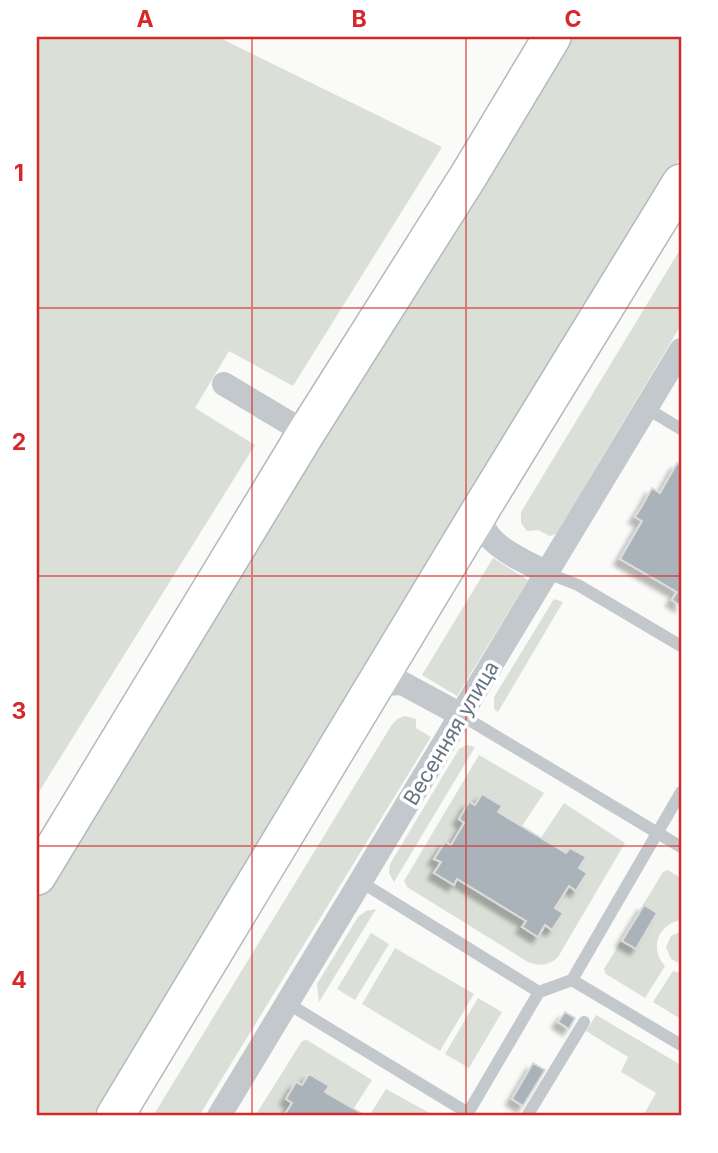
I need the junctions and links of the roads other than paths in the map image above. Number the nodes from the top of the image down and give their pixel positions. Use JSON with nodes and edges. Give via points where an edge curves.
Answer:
{"nodes":[{"id":1,"x":552,"y":37,"type":"edge"},
{"id":2,"x":681,"y":183,"type":"edge"},
{"id":3,"x":681,"y":350,"type":"edge"},
{"id":4,"x":224,"y":384,"type":"dead end"},
{"id":5,"x":646,"y":408,"type":"junction"},
{"id":6,"x":681,"y":429,"type":"edge"},
{"id":7,"x":306,"y":433,"type":"junction"},
{"id":8,"x":486,"y":501,"type":"junction"},
{"id":9,"x":547,"y":573,"type":"junction"},
{"id":10,"x":681,"y":646,"type":"edge"},
{"id":11,"x":368,"y":697,"type":"junction"},
{"id":12,"x":461,"y":715,"type":"junction"},
{"id":13,"x":681,"y":792,"type":"edge"},
{"id":14,"x":657,"y":832,"type":"junction"},
{"id":15,"x":681,"y":847,"type":"edge"},
{"id":16,"x":37,"y":876,"type":"edge"},
{"id":17,"x":361,"y":882,"type":"junction"},
{"id":18,"x":572,"y":980,"type":"junction"},
{"id":19,"x":539,"y":992,"type":"junction"},
{"id":20,"x":287,"y":1003,"type":"junction"},
{"id":21,"x":584,"y":1022,"type":"dead end"},
{"id":22,"x":681,"y":1045,"type":"edge"},
{"id":23,"x":468,"y":1115,"type":"edge"},
{"id":24,"x":115,"y":1116,"type":"edge"},
{"id":25,"x":219,"y":1116,"type":"edge"},
{"id":26,"x":527,"y":1116,"type":"edge"}],
"edges":[{"from":1,"to":7,"type":"street"},
{"from":2,"to":8,"type":"street"},
{"from":3,"to":5,"type":"street","name":"Весенняя улица"},
{"from":4,"to":7,"type":"street"},
{"from":5,"to":6,"type":"lane"},
{"from":5,"to":9,"type":"street","name":"Весенняя улица"},
{"from":7,"to":16,"type":"street"},
{"from":8,"to":9,"type":"street","via":[[482,522],[490,539]]},
{"from":8,"to":11,"type":"street"},
{"from":9,"to":10,"type":"lane","via":[[578,585]]},
{"from":9,"to":12,"type":"street","name":"Весенняя улица"},
{"from":11,"to":12,"type":"street","via":[[385,684],[402,683]]},
{"from":11,"to":24,"type":"street"},
{"from":12,"to":14,"type":"lane"},
{"from":12,"to":17,"type":"street","name":"Весенняя улица"},
{"from":13,"to":14,"type":"lane"},
{"from":14,"to":15,"type":"lane"},
{"from":14,"to":18,"type":"lane"},
{"from":17,"to":19,"type":"lane"},
{"from":17,"to":20,"type":"street","name":"Весенняя улица"},
{"from":18,"to":19,"type":"lane"},
{"from":18,"to":22,"type":"lane"},
{"from":19,"to":23,"type":"lane"},
{"from":20,"to":23,"type":"lane"},
{"from":20,"to":25,"type":"street","name":"Весенняя улица"},
{"from":21,"to":26,"type":"lane"}]}
